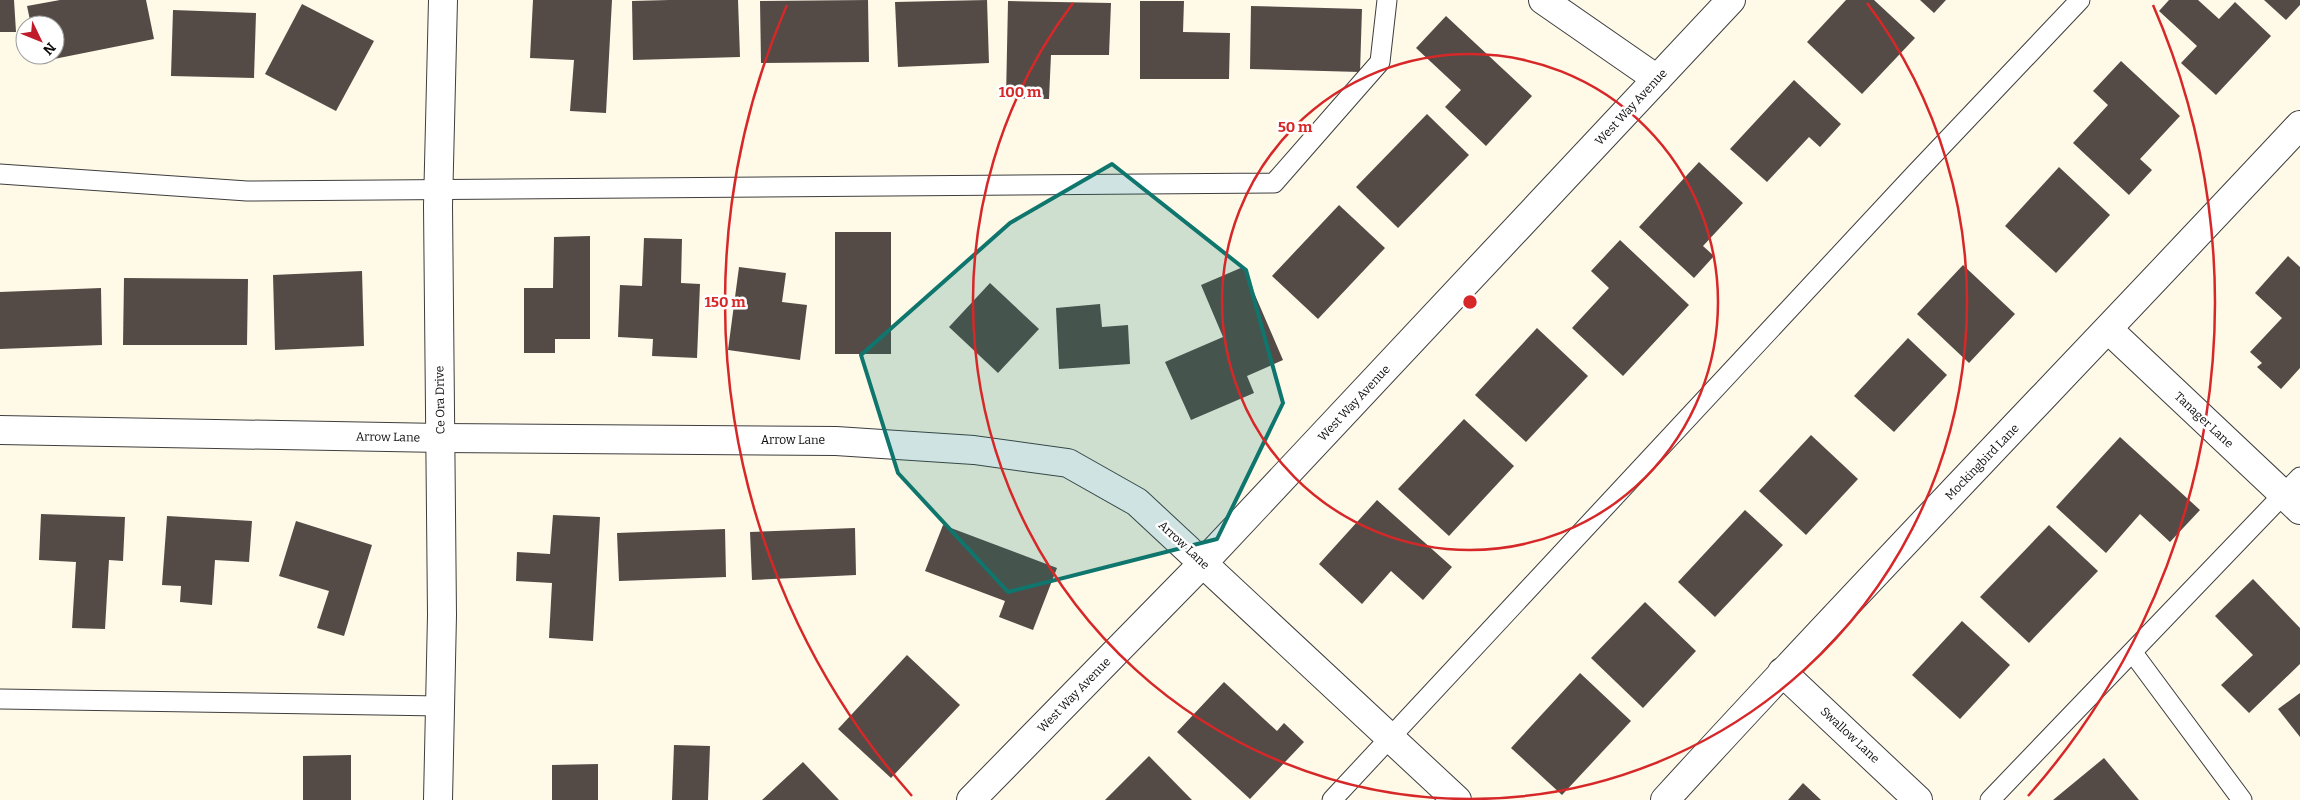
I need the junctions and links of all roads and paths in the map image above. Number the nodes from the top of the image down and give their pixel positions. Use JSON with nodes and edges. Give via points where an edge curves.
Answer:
{"nodes":[{"id":1,"x":443,"y":0,"type":"edge"},
{"id":2,"x":1387,"y":0,"type":"edge"},
{"id":3,"x":1542,"y":0,"type":"edge"},
{"id":4,"x":1731,"y":0,"type":"edge"},
{"id":5,"x":2080,"y":0,"type":"edge"},
{"id":6,"x":1657,"y":80,"type":"junction"},
{"id":7,"x":2300,"y":125,"type":"edge"},
{"id":8,"x":0,"y":174,"type":"edge"},
{"id":9,"x":438,"y":191,"type":"junction"},
{"id":10,"x":2109,"y":330,"type":"junction"},
{"id":11,"x":0,"y":430,"type":"edge"},
{"id":12,"x":441,"y":438,"type":"junction"},
{"id":13,"x":2294,"y":494,"type":"edge"},
{"id":14,"x":1203,"y":562,"type":"junction"},
{"id":15,"x":2133,"y":652,"type":"junction"},
{"id":16,"x":1782,"y":672,"type":"junction"},
{"id":17,"x":0,"y":699,"type":"edge"},
{"id":18,"x":440,"y":706,"type":"junction"},
{"id":19,"x":1390,"y":738,"type":"junction"},
{"id":20,"x":438,"y":800,"type":"edge"},
{"id":21,"x":971,"y":800,"type":"edge"},
{"id":22,"x":1332,"y":800,"type":"edge"},
{"id":23,"x":1457,"y":800,"type":"edge"},
{"id":24,"x":1665,"y":800,"type":"edge"},
{"id":25,"x":1918,"y":800,"type":"edge"},
{"id":26,"x":1990,"y":800,"type":"edge"},
{"id":27,"x":2242,"y":800,"type":"edge"}],
"edges":[{"from":1,"to":9,"type":"street","name":"Ce Ora Drive"},
{"from":2,"to":9,"type":"lane","via":[[1380,62],[1274,183]]},
{"from":3,"to":6,"type":"street"},
{"from":4,"to":6,"type":"street","name":"West Way Avenue"},
{"from":5,"to":19,"type":"lane"},
{"from":6,"to":14,"type":"street","name":"West Way Avenue"},
{"from":7,"to":10,"type":"street","name":"Mockingbird Lane"},
{"from":8,"to":9,"type":"lane","via":[[247,191]]},
{"from":9,"to":12,"type":"street","name":"Ce Ora Drive"},
{"from":10,"to":13,"type":"street","name":"Tanager Lane"},
{"from":10,"to":16,"type":"street","name":"Mockingbird Lane"},
{"from":11,"to":12,"type":"street","name":"Arrow Lane"},
{"from":12,"to":14,"type":"street","name":"Arrow Lane","via":[[836,441],[974,450],[1068,463],[1138,502]]},
{"from":12,"to":18,"type":"street","name":"Ce Ora Drive"},
{"from":13,"to":15,"type":"lane"},
{"from":14,"to":19,"type":"street","name":"Arrow Lane"},
{"from":14,"to":21,"type":"street","name":"West Way Avenue"},
{"from":15,"to":26,"type":"lane"},
{"from":15,"to":27,"type":"lane"},
{"from":16,"to":24,"type":"street","name":"Mockingbird Lane"},
{"from":16,"to":25,"type":"street","name":"Swallow Lane"},
{"from":17,"to":18,"type":"lane"},
{"from":18,"to":20,"type":"street","name":"Ce Ora Drive"},
{"from":19,"to":22,"type":"lane"},
{"from":19,"to":23,"type":"street","name":"Arrow Lane"}]}
